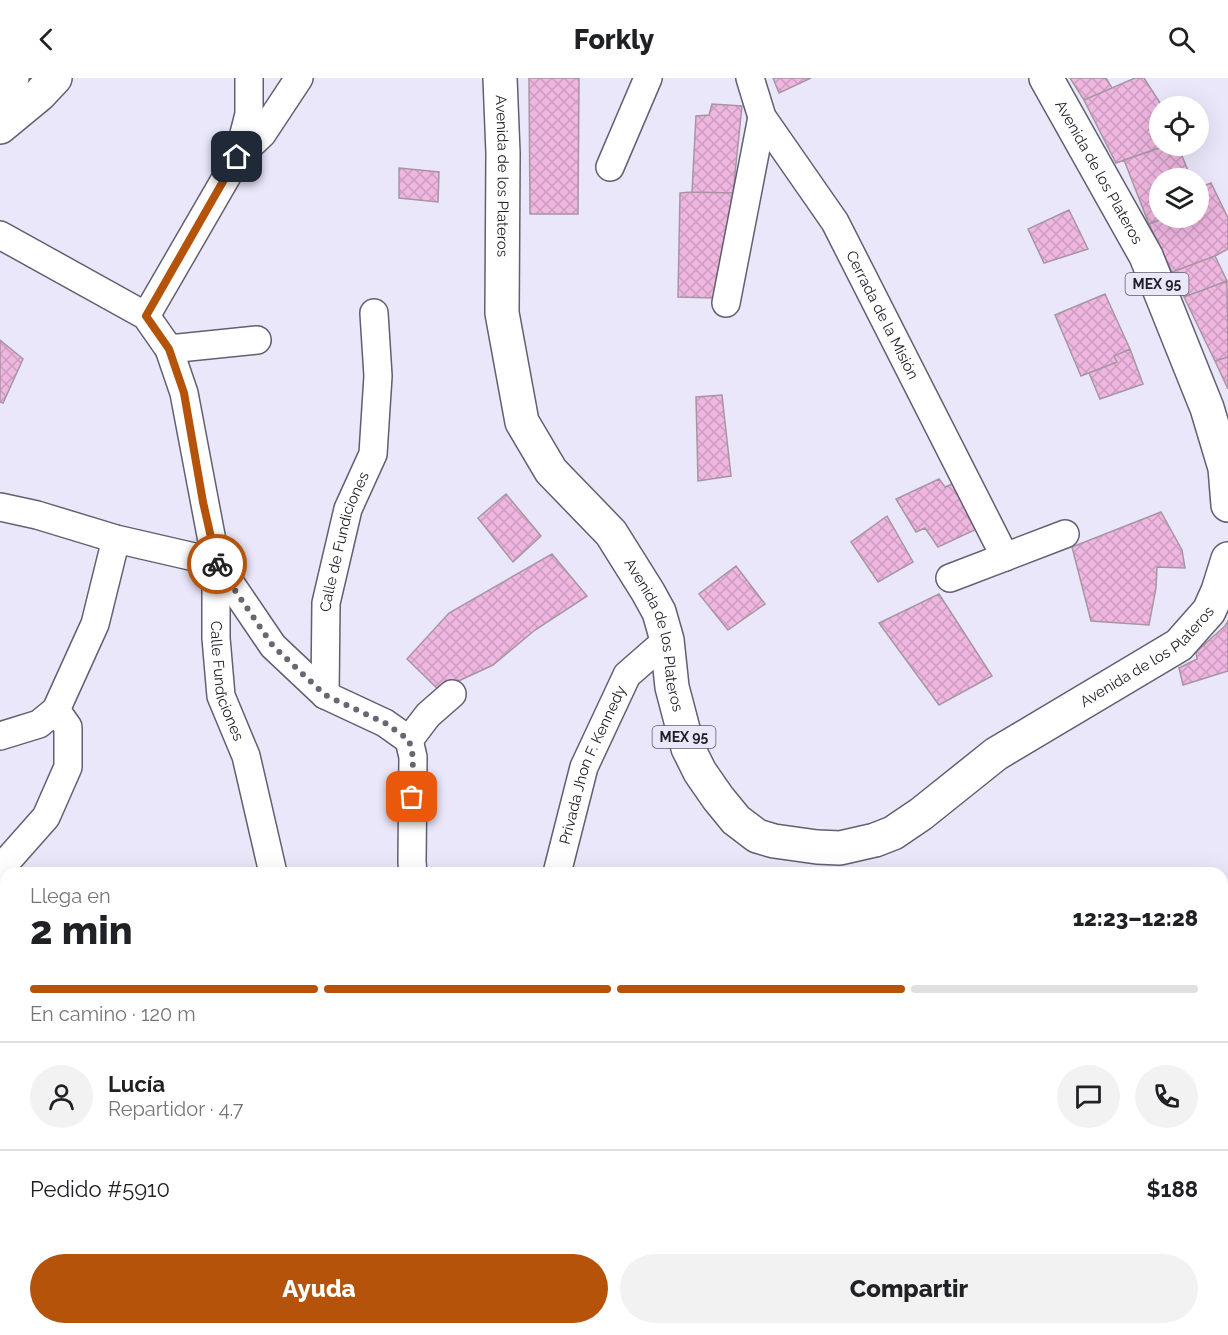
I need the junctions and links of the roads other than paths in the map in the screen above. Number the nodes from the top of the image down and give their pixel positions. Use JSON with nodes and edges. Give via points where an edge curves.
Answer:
{"nodes":[{"id":1,"x":15,"y":78,"type":"edge"},
{"id":2,"x":55,"y":78,"type":"edge"},
{"id":3,"x":249,"y":78,"type":"edge"},
{"id":4,"x":299,"y":78,"type":"edge"},
{"id":5,"x":500,"y":78,"type":"edge"},
{"id":6,"x":648,"y":78,"type":"edge"},
{"id":7,"x":750,"y":78,"type":"edge"},
{"id":8,"x":1046,"y":78,"type":"edge"},
{"id":9,"x":0,"y":95,"type":"edge"},
{"id":10,"x":762,"y":117,"type":"junction"},
{"id":11,"x":0,"y":127,"type":"edge"},
{"id":12,"x":237,"y":157,"type":"junction"},
{"id":13,"x":610,"y":167,"type":"dead end"},
{"id":14,"x":0,"y":235,"type":"edge"},
{"id":15,"x":726,"y":303,"type":"dead end"},
{"id":16,"x":374,"y":313,"type":"dead end"},
{"id":17,"x":146,"y":316,"type":"junction"},
{"id":18,"x":257,"y":340,"type":"dead end"},
{"id":19,"x":169,"y":349,"type":"junction"},
{"id":20,"x":1228,"y":505,"type":"edge"},
{"id":21,"x":0,"y":507,"type":"edge"},
{"id":22,"x":1065,"y":534,"type":"dead end"},
{"id":23,"x":116,"y":539,"type":"junction"},
{"id":24,"x":1005,"y":557,"type":"junction"},
{"id":25,"x":1228,"y":559,"type":"edge"},
{"id":26,"x":216,"y":562,"type":"junction"},
{"id":27,"x":950,"y":578,"type":"dead end"},
{"id":28,"x":667,"y":640,"type":"junction"},
{"id":29,"x":452,"y":694,"type":"dead end"},
{"id":30,"x":325,"y":695,"type":"junction"},
{"id":31,"x":56,"y":710,"type":"junction"},
{"id":32,"x":0,"y":736,"type":"edge"},
{"id":33,"x":409,"y":740,"type":"junction"},
{"id":34,"x":2,"y":867,"type":"edge"},
{"id":35,"x":272,"y":867,"type":"edge"},
{"id":36,"x":413,"y":867,"type":"edge"},
{"id":37,"x":559,"y":867,"type":"edge"}],
"edges":[{"from":1,"to":9,"type":"street"},
{"from":2,"to":11,"type":"main road"},
{"from":3,"to":12,"type":"street","via":[[249,114]]},
{"from":4,"to":12,"type":"street","via":[[262,134]]},
{"from":5,"to":28,"type":"main road","name":"Avenida de los Plateros","number":"MEX 95","via":[[502,313],[522,422],[551,471],[611,533],[632,564],[659,612]]},
{"from":6,"to":13,"type":"street"},
{"from":7,"to":10,"type":"street","name":"Cerrada de la Misión"},
{"from":8,"to":20,"type":"main road","name":"Avenida de los Plateros","number":"MEX 95","via":[[1146,256],[1207,408],[1225,468]]},
{"from":10,"to":15,"type":"street"},
{"from":10,"to":24,"type":"street","name":"Cerrada de la Misión","via":[[835,222]]},
{"from":12,"to":17,"type":"street"},
{"from":14,"to":17,"type":"street"},
{"from":16,"to":30,"type":"street","name":"Calle de Fundiciones","via":[[377,392],[373,454],[348,509],[326,603]]},
{"from":17,"to":19,"type":"street"},
{"from":18,"to":19,"type":"street"},
{"from":19,"to":26,"type":"street","via":[[184,393]]},
{"from":21,"to":23,"type":"street"},
{"from":22,"to":24,"type":"street"},
{"from":23,"to":26,"type":"street"},
{"from":23,"to":31,"type":"street","via":[[95,624]]},
{"from":24,"to":27,"type":"street"},
{"from":25,"to":28,"type":"main road","name":"Avenida de los Plateros","number":"MEX 95","via":[[1209,611],[1179,645],[996,754],[893,833],[840,848],[757,837],[736,820],[700,772],[688,748],[676,706]]},
{"from":26,"to":30,"type":"street","via":[[273,646]]},
{"from":26,"to":35,"type":"street","name":"Calle Fundiciones","via":[[221,696],[246,756]]},
{"from":28,"to":37,"type":"street","name":"Privada Jhon F. Kennedy","via":[[627,675],[584,767]]},
{"from":29,"to":33,"type":"street","via":[[428,715]]},
{"from":30,"to":33,"type":"street","via":[[385,723]]},
{"from":31,"to":32,"type":"street","via":[[39,724]]},
{"from":31,"to":34,"type":"street","via":[[68,727],[68,767],[46,817]]},
{"from":33,"to":36,"type":"street","via":[[413,757]]}]}
